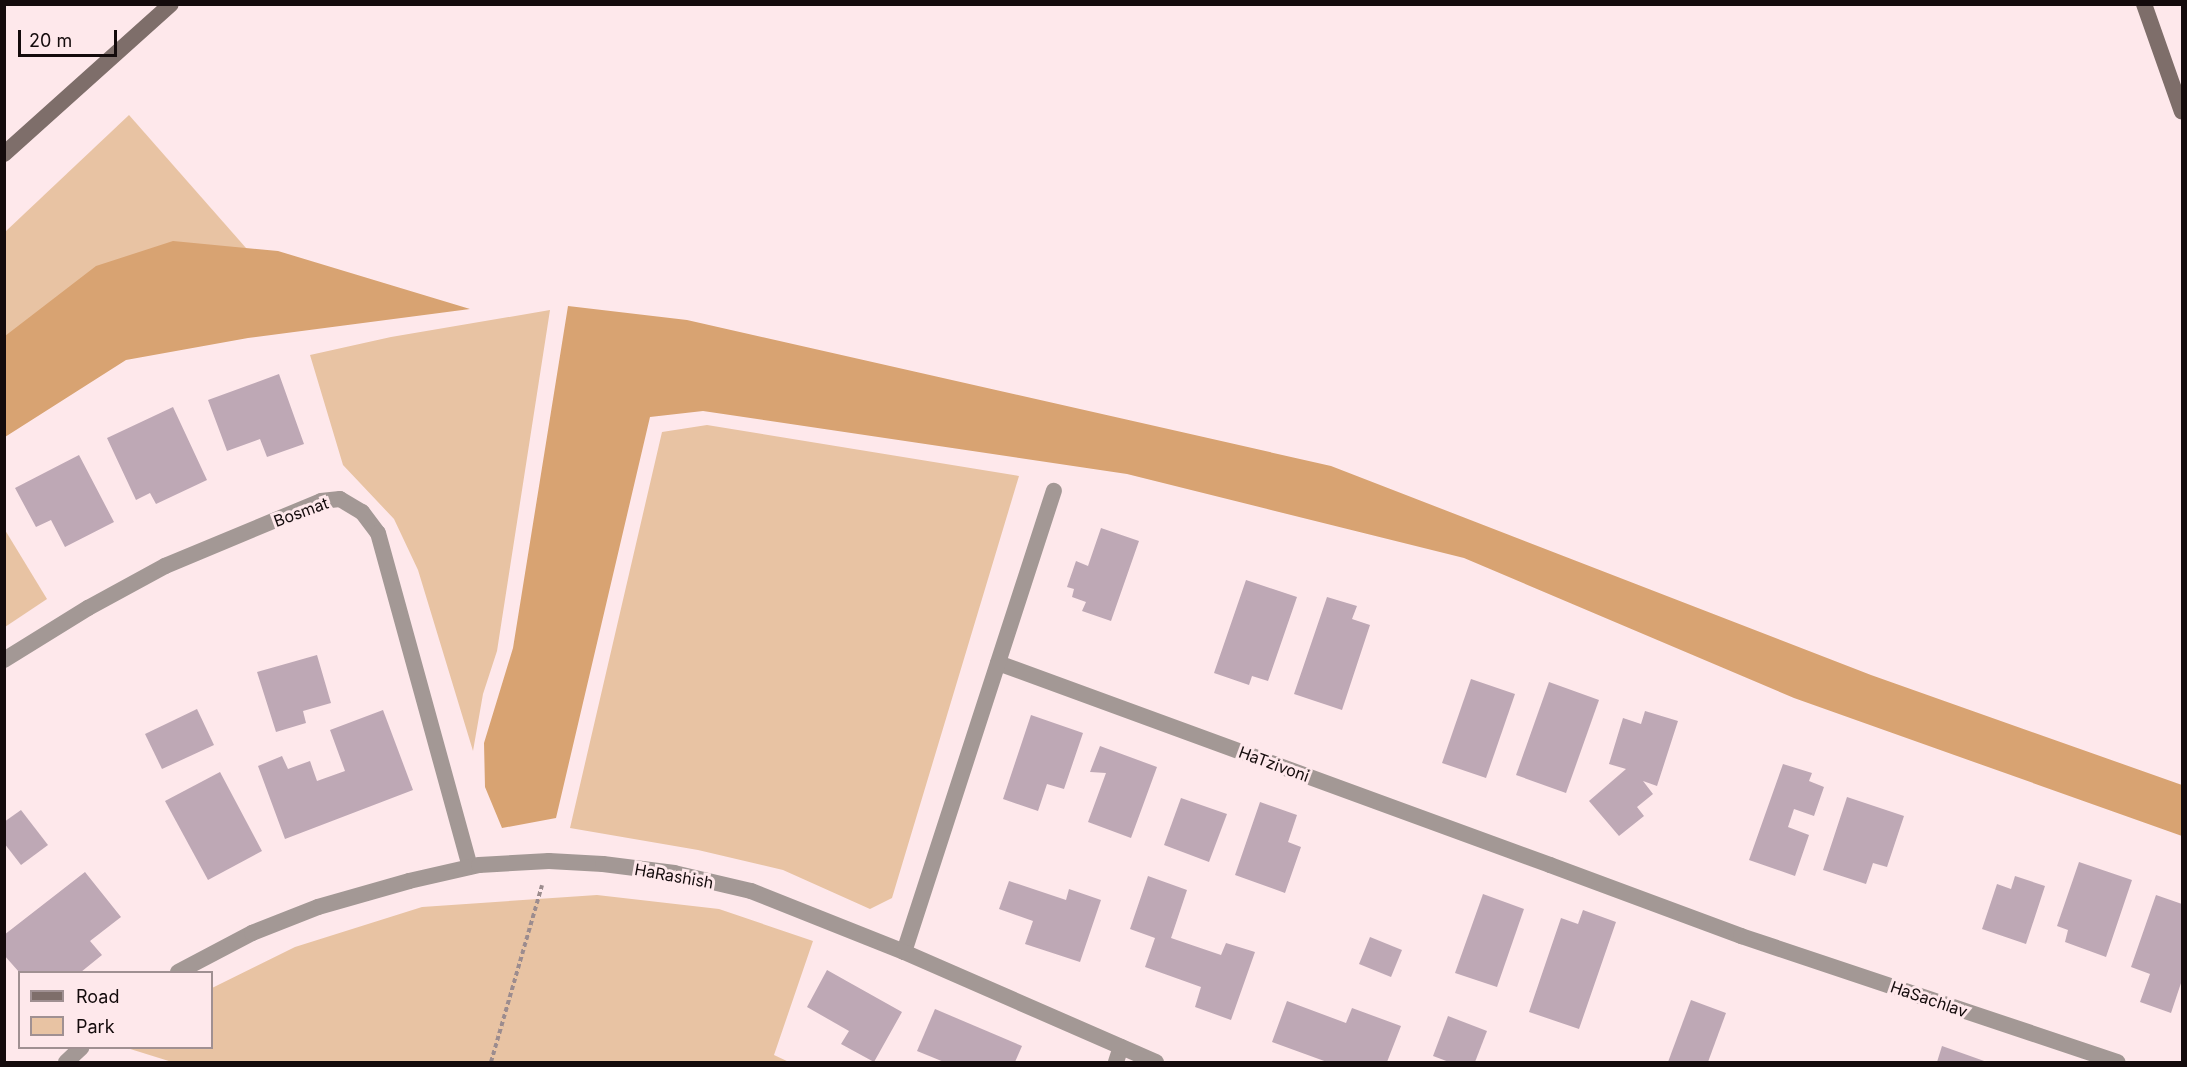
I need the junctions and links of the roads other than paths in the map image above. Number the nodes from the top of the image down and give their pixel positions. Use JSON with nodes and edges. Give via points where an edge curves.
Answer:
{"nodes":[{"id":1,"x":171,"y":4,"type":"edge"},
{"id":2,"x":2144,"y":4,"type":"edge"},
{"id":3,"x":2182,"y":112,"type":"edge"},
{"id":4,"x":4,"y":154,"type":"edge"},
{"id":5,"x":1054,"y":491,"type":"dead end"},
{"id":6,"x":4,"y":660,"type":"edge"},
{"id":7,"x":998,"y":663,"type":"junction"},
{"id":8,"x":470,"y":867,"type":"junction"},
{"id":9,"x":1741,"y":936,"type":"joint"},
{"id":10,"x":904,"y":952,"type":"junction"},
{"id":11,"x":180,"y":971,"type":"edge"},
{"id":12,"x":79,"y":1049,"type":"edge"},
{"id":13,"x":1119,"y":1055,"type":"edge"},
{"id":14,"x":66,"y":1062,"type":"edge"},
{"id":15,"x":1156,"y":1062,"type":"edge"},
{"id":16,"x":2118,"y":1062,"type":"edge"}],
"edges":[{"from":1,"to":4,"type":"main road"},
{"from":2,"to":3,"type":"main road"},
{"from":5,"to":7,"type":"street"},
{"from":6,"to":8,"type":"street","name":"Bosmat","via":[[165,566],[321,501],[340,499],[362,512],[378,533]]},
{"from":7,"to":9,"type":"street","name":"HaTzivoni"},
{"from":7,"to":10,"type":"street"},
{"from":8,"to":10,"type":"street","name":"HaRashish","via":[[549,861],[674,873],[751,891]]},
{"from":8,"to":11,"type":"street","name":"HaRashish","via":[[318,907],[252,933]]},
{"from":9,"to":16,"type":"street","name":"HaSachlav"},
{"from":10,"to":13,"type":"street","name":"HaRashish"},
{"from":12,"to":14,"type":"street"},
{"from":13,"to":15,"type":"street","name":"HaRashish"}]}
